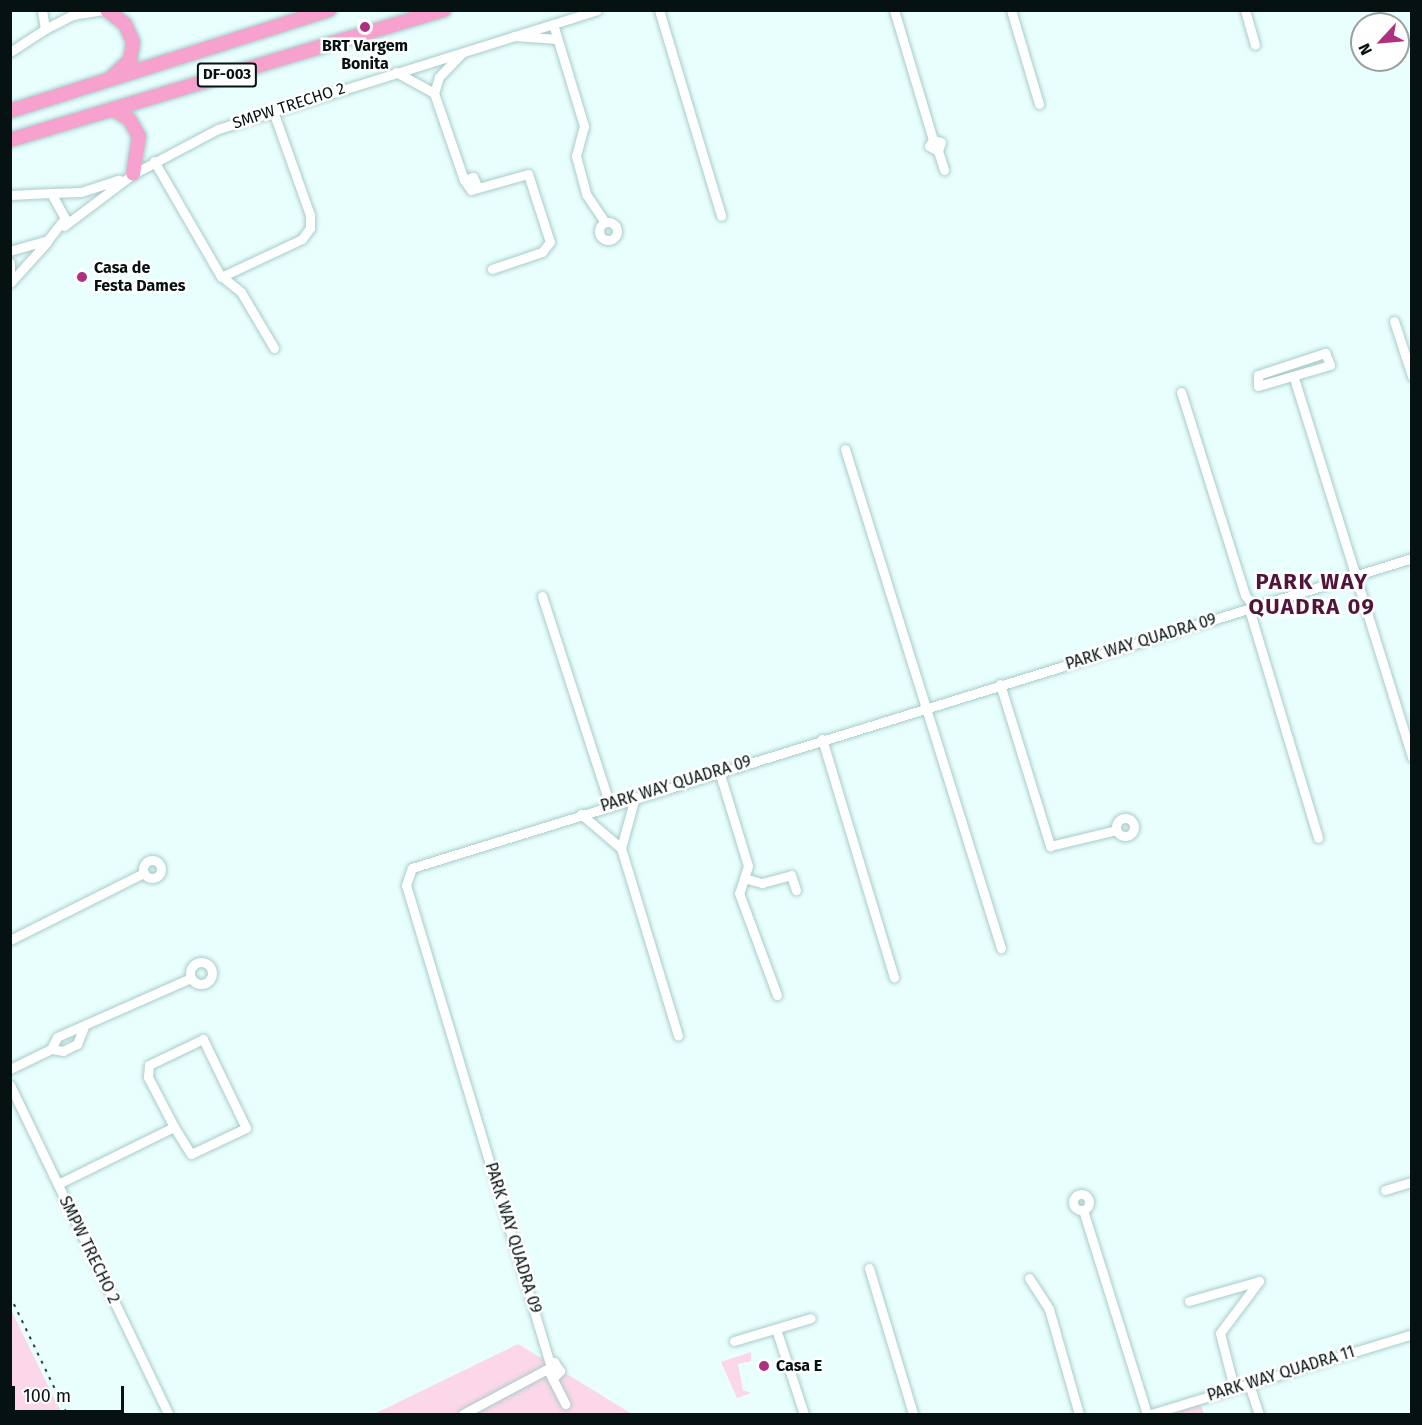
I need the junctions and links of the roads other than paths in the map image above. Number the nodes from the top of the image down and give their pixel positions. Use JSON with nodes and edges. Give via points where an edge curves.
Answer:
{"nodes":[{"id":1,"x":42,"y":10,"type":"edge"},
{"id":2,"x":106,"y":10,"type":"edge"},
{"id":3,"x":329,"y":10,"type":"edge"},
{"id":4,"x":444,"y":10,"type":"edge"},
{"id":5,"x":597,"y":10,"type":"edge"},
{"id":6,"x":659,"y":10,"type":"edge"},
{"id":7,"x":894,"y":10,"type":"edge"},
{"id":8,"x":1011,"y":10,"type":"edge"},
{"id":9,"x":1245,"y":10,"type":"edge"},
{"id":10,"x":553,"y":24,"type":"junction"},
{"id":11,"x":45,"y":28,"type":"junction"},
{"id":12,"x":514,"y":36,"type":"junction"},
{"id":13,"x":557,"y":39,"type":"junction"},
{"id":14,"x":1255,"y":45,"type":"dead end"},
{"id":15,"x":10,"y":52,"type":"edge"},
{"id":16,"x":462,"y":52,"type":"junction"},
{"id":17,"x":396,"y":72,"type":"junction"},
{"id":18,"x":106,"y":82,"type":"junction"},
{"id":19,"x":434,"y":93,"type":"junction"},
{"id":20,"x":1039,"y":104,"type":"dead end"},
{"id":21,"x":113,"y":109,"type":"junction"},
{"id":22,"x":10,"y":111,"type":"edge"},
{"id":23,"x":273,"y":111,"type":"junction"},
{"id":24,"x":10,"y":140,"type":"edge"},
{"id":25,"x":154,"y":161,"type":"junction"},
{"id":26,"x":944,"y":170,"type":"dead end"},
{"id":27,"x":130,"y":175,"type":"junction"},
{"id":28,"x":51,"y":193,"type":"junction"},
{"id":29,"x":10,"y":195,"type":"edge"},
{"id":30,"x":721,"y":216,"type":"dead end"},
{"id":31,"x":605,"y":222,"type":"dead end"},
{"id":32,"x":64,"y":226,"type":"junction"},
{"id":33,"x":48,"y":240,"type":"junction"},
{"id":34,"x":10,"y":250,"type":"edge"},
{"id":35,"x":10,"y":263,"type":"edge"},
{"id":36,"x":492,"y":269,"type":"dead end"},
{"id":37,"x":10,"y":276,"type":"edge"},
{"id":38,"x":222,"y":278,"type":"junction"},
{"id":39,"x":10,"y":283,"type":"edge"},
{"id":40,"x":1394,"y":321,"type":"dead end"},
{"id":41,"x":274,"y":348,"type":"dead end"},
{"id":42,"x":1412,"y":376,"type":"edge"},
{"id":43,"x":1294,"y":378,"type":"junction"},
{"id":44,"x":1181,"y":392,"type":"dead end"},
{"id":45,"x":845,"y":449,"type":"dead end"},
{"id":46,"x":1412,"y":558,"type":"edge"},
{"id":47,"x":1358,"y":575,"type":"junction"},
{"id":48,"x":542,"y":596,"type":"dead end"},
{"id":49,"x":1249,"y":609,"type":"junction"},
{"id":50,"x":1000,"y":684,"type":"junction"},
{"id":51,"x":928,"y":706,"type":"junction"},
{"id":52,"x":822,"y":739,"type":"junction"},
{"id":53,"x":1412,"y":757,"type":"edge"},
{"id":54,"x":719,"y":771,"type":"junction"},
{"id":55,"x":635,"y":797,"type":"junction"},
{"id":56,"x":610,"y":804,"type":"junction"},
{"id":57,"x":581,"y":814,"type":"junction"},
{"id":58,"x":623,"y":828,"type":"junction"},
{"id":59,"x":1116,"y":830,"type":"dead end"},
{"id":60,"x":606,"y":833,"type":"junction"},
{"id":61,"x":1318,"y":838,"type":"dead end"},
{"id":62,"x":621,"y":848,"type":"junction"},
{"id":63,"x":144,"y":873,"type":"dead end"},
{"id":64,"x":744,"y":878,"type":"junction"},
{"id":65,"x":796,"y":890,"type":"dead end"},
{"id":66,"x":10,"y":940,"type":"edge"},
{"id":67,"x":1002,"y":948,"type":"dead end"},
{"id":68,"x":894,"y":977,"type":"dead end"},
{"id":69,"x":191,"y":978,"type":"dead end"},
{"id":70,"x":777,"y":995,"type":"dead end"},
{"id":71,"x":84,"y":1027,"type":"junction"},
{"id":72,"x":678,"y":1036,"type":"dead end"},
{"id":73,"x":51,"y":1049,"type":"junction"},
{"id":74,"x":10,"y":1069,"type":"edge"},
{"id":75,"x":10,"y":1085,"type":"edge"},
{"id":76,"x":174,"y":1127,"type":"junction"},
{"id":77,"x":1412,"y":1182,"type":"edge"},
{"id":78,"x":58,"y":1184,"type":"junction"},
{"id":79,"x":1385,"y":1190,"type":"dead end"},
{"id":80,"x":1083,"y":1210,"type":"dead end"},
{"id":81,"x":869,"y":1268,"type":"dead end"},
{"id":82,"x":1029,"y":1278,"type":"dead end"},
{"id":83,"x":1189,"y":1301,"type":"dead end"},
{"id":84,"x":811,"y":1318,"type":"dead end"},
{"id":85,"x":776,"y":1329,"type":"junction"},
{"id":86,"x":1412,"y":1334,"type":"edge"},
{"id":87,"x":734,"y":1341,"type":"dead end"},
{"id":88,"x":553,"y":1371,"type":"junction"},
{"id":89,"x":1249,"y":1384,"type":"junction"},
{"id":90,"x":1234,"y":1388,"type":"junction"},
{"id":91,"x":168,"y":1414,"type":"edge"},
{"id":92,"x":463,"y":1414,"type":"edge"},
{"id":93,"x":568,"y":1414,"type":"edge"},
{"id":94,"x":804,"y":1414,"type":"edge"},
{"id":95,"x":913,"y":1414,"type":"edge"},
{"id":96,"x":1079,"y":1414,"type":"edge"},
{"id":97,"x":1149,"y":1414,"type":"edge"},
{"id":98,"x":1259,"y":1414,"type":"edge"}],
"edges":[{"from":1,"to":11,"type":"street"},
{"from":2,"to":11,"type":"street","via":[[72,15]]},
{"from":2,"to":18,"type":"highway","via":[[125,24],[133,42],[130,60]]},
{"from":3,"to":18,"type":"highway","number":"DF-003"},
{"from":4,"to":21,"type":"highway","number":"DF-003"},
{"from":5,"to":10,"type":"street","name":"SMPW TRECHO 2"},
{"from":6,"to":30,"type":"street"},
{"from":7,"to":26,"type":"street","via":[[933,140],[930,149],[938,151]]},
{"from":8,"to":20,"type":"street"},
{"from":9,"to":14,"type":"street"},
{"from":10,"to":12,"type":"street","name":"SMPW TRECHO 2"},
{"from":10,"to":13,"type":"street"},
{"from":11,"to":15,"type":"street"},
{"from":12,"to":13,"type":"street"},
{"from":12,"to":16,"type":"street","name":"SMPW TRECHO 2"},
{"from":13,"to":31,"type":"street","via":[[584,126],[576,156],[586,194]]},
{"from":16,"to":17,"type":"street","name":"SMPW TRECHO 2"},
{"from":16,"to":19,"type":"street","via":[[439,77]]},
{"from":17,"to":19,"type":"street"},
{"from":17,"to":23,"type":"street","name":"SMPW TRECHO 2"},
{"from":18,"to":22,"type":"highway","number":"DF-003"},
{"from":19,"to":36,"type":"street","via":[[464,180],[473,177],[477,186],[528,174],[550,242],[542,252]]},
{"from":21,"to":24,"type":"highway","number":"DF-003"},
{"from":21,"to":27,"type":"highway","via":[[139,136]]},
{"from":23,"to":25,"type":"street","name":"SMPW TRECHO 2","via":[[218,129]]},
{"from":23,"to":38,"type":"street","via":[[310,214],[310,228],[302,239]]},
{"from":25,"to":27,"type":"street","name":"SMPW TRECHO 2"},
{"from":25,"to":38,"type":"street"},
{"from":27,"to":28,"type":"street","via":[[81,192]]},
{"from":27,"to":32,"type":"street"},
{"from":28,"to":29,"type":"street"},
{"from":28,"to":32,"type":"street","via":[[63,208]]},
{"from":32,"to":33,"type":"street"},
{"from":33,"to":34,"type":"street"},
{"from":33,"to":39,"type":"street"},
{"from":35,"to":37,"type":"street"},
{"from":38,"to":41,"type":"street","via":[[241,292]]},
{"from":40,"to":42,"type":"street"},
{"from":43,"to":43,"type":"street","via":[[1261,388],[1256,378],[1329,355],[1330,365]]},
{"from":43,"to":47,"type":"street"},
{"from":44,"to":49,"type":"street"},
{"from":45,"to":51,"type":"street"},
{"from":46,"to":47,"type":"street","name":"PARK WAY QUADRA 09"},
{"from":47,"to":49,"type":"street","name":"PARK WAY QUADRA 09"},
{"from":47,"to":53,"type":"street"},
{"from":48,"to":56,"type":"street"},
{"from":49,"to":50,"type":"street","name":"PARK WAY QUADRA 09"},
{"from":49,"to":61,"type":"street"},
{"from":50,"to":51,"type":"street","name":"PARK WAY QUADRA 09"},
{"from":50,"to":59,"type":"street","via":[[1050,846]]},
{"from":51,"to":52,"type":"street","name":"PARK WAY QUADRA 09"},
{"from":51,"to":67,"type":"street"},
{"from":52,"to":54,"type":"street","name":"PARK WAY QUADRA 09"},
{"from":52,"to":68,"type":"street"},
{"from":54,"to":55,"type":"street","name":"PARK WAY QUADRA 09"},
{"from":54,"to":64,"type":"street","via":[[746,858]]},
{"from":55,"to":56,"type":"street","name":"PARK WAY QUADRA 09"},
{"from":55,"to":58,"type":"street"},
{"from":56,"to":57,"type":"street","name":"PARK WAY QUADRA 09"},
{"from":57,"to":60,"type":"street"},
{"from":57,"to":88,"type":"street","name":"PARK WAY QUADRA 09","via":[[415,865],[405,882]]},
{"from":58,"to":60,"type":"street"},
{"from":58,"to":62,"type":"street"},
{"from":60,"to":62,"type":"street"},
{"from":62,"to":72,"type":"street"},
{"from":63,"to":66,"type":"street"},
{"from":64,"to":65,"type":"street","via":[[757,884],[791,875]]},
{"from":64,"to":70,"type":"street","via":[[741,898]]},
{"from":69,"to":71,"type":"street"},
{"from":71,"to":73,"type":"street","via":[[57,1037]]},
{"from":71,"to":73,"type":"street","via":[[76,1044],[63,1052]]},
{"from":73,"to":74,"type":"street"},
{"from":75,"to":78,"type":"street","name":"SMPW TRECHO 2"},
{"from":76,"to":76,"type":"street","via":[[191,1154],[247,1125],[203,1039],[154,1060],[147,1070]]},
{"from":76,"to":78,"type":"street"},
{"from":77,"to":79,"type":"street"},
{"from":78,"to":91,"type":"street","name":"SMPW TRECHO 2"},
{"from":80,"to":97,"type":"street"},
{"from":81,"to":95,"type":"street"},
{"from":82,"to":96,"type":"street","via":[[1049,1310]]},
{"from":83,"to":90,"type":"street","via":[[1259,1281],[1220,1333]]},
{"from":84,"to":85,"type":"street"},
{"from":85,"to":87,"type":"street"},
{"from":85,"to":94,"type":"street"},
{"from":86,"to":89,"type":"street","name":"PARK WAY QUADRA 11"},
{"from":88,"to":92,"type":"street"},
{"from":88,"to":93,"type":"street"},
{"from":89,"to":90,"type":"street","name":"PARK WAY QUADRA 11"},
{"from":89,"to":98,"type":"street"},
{"from":90,"to":97,"type":"street","name":"PARK WAY QUADRA 11"}]}
